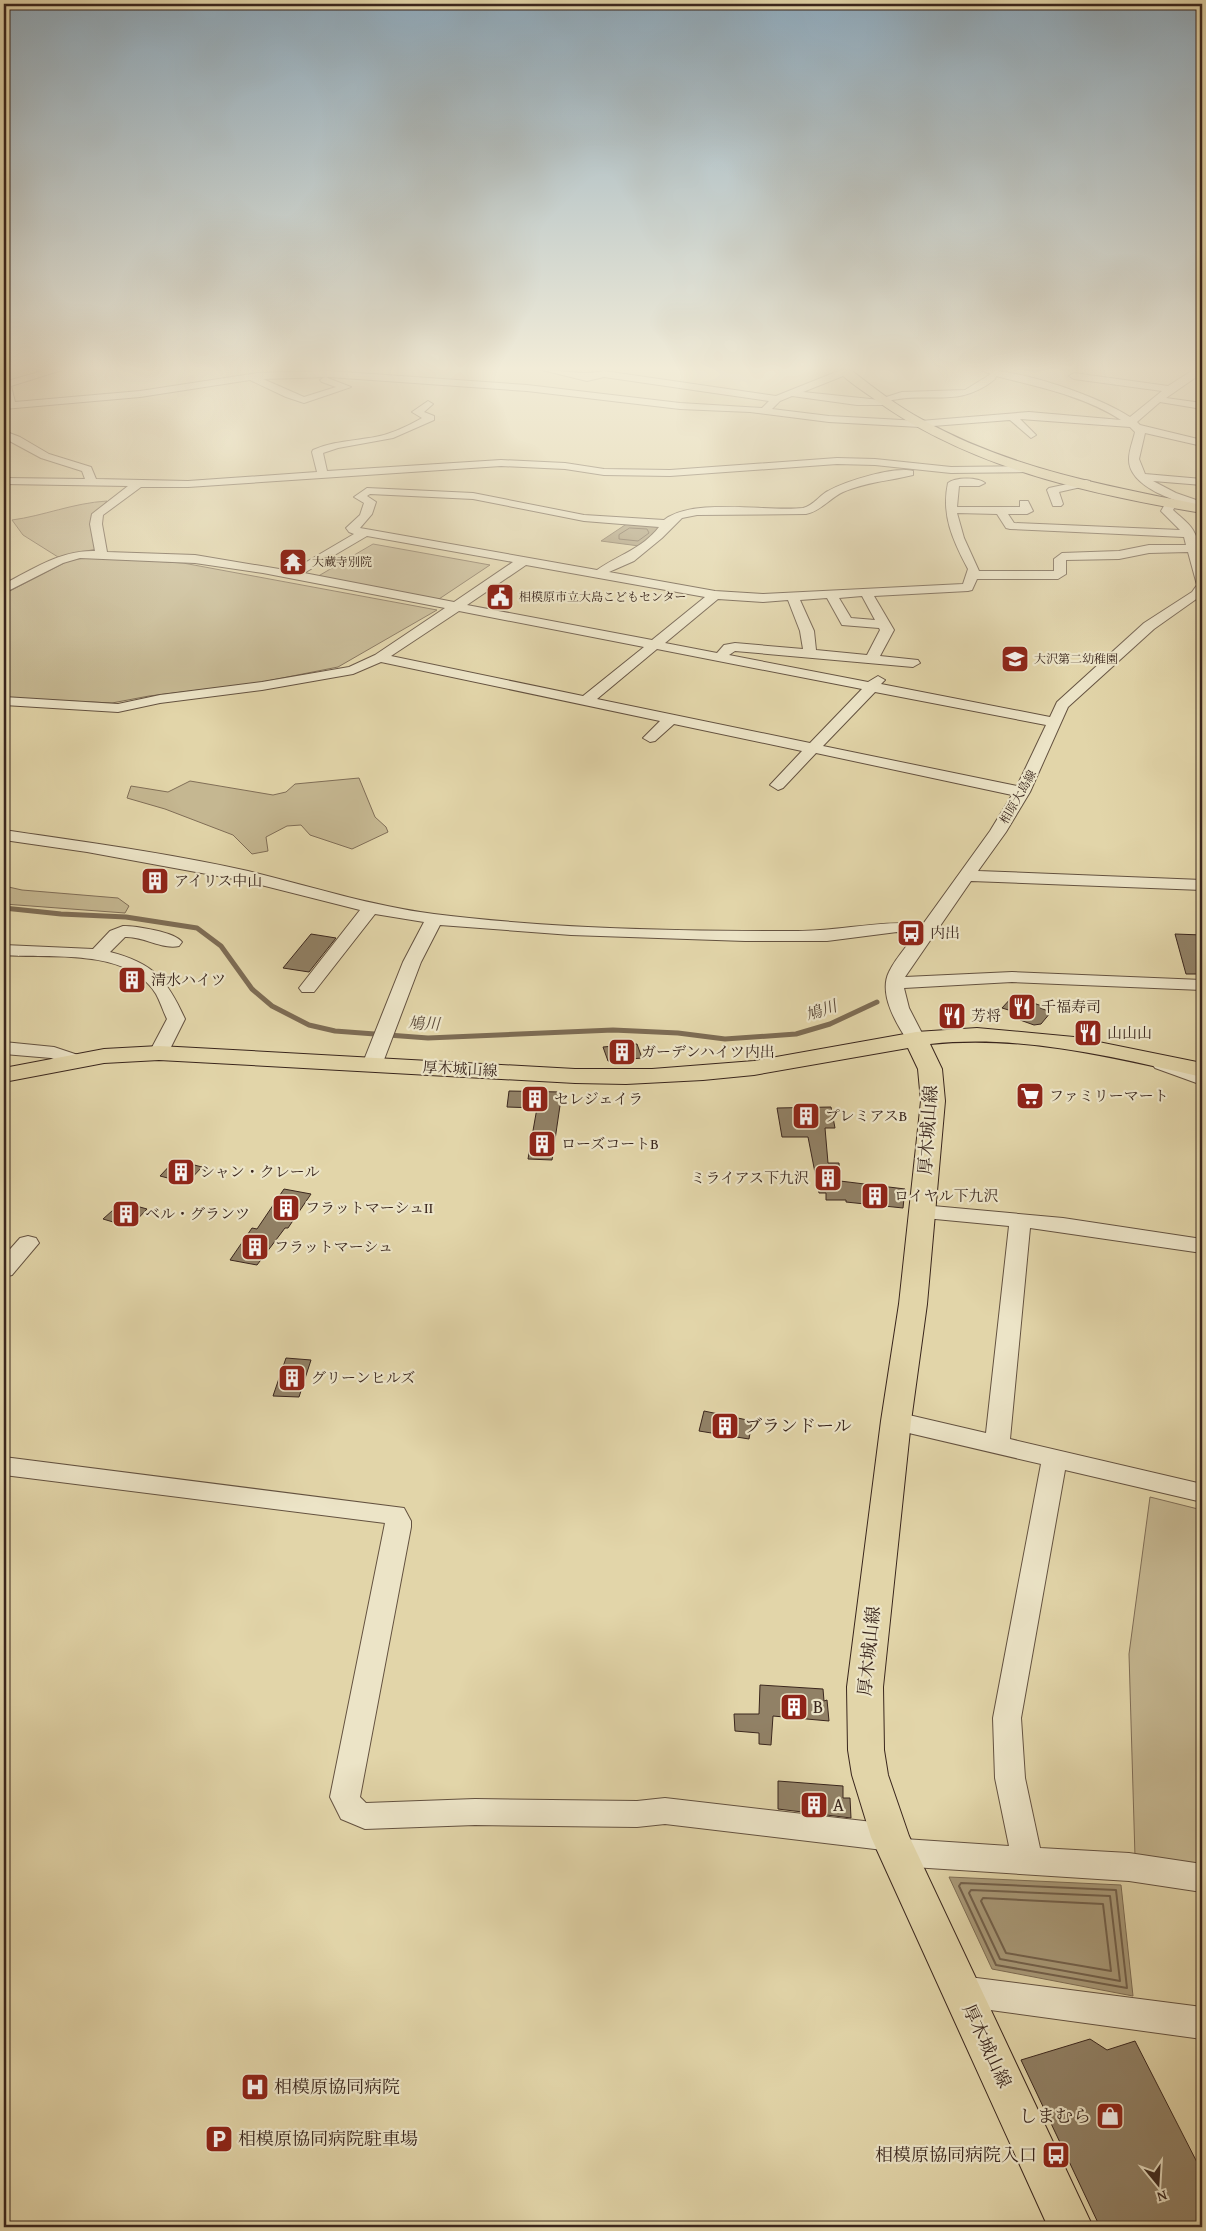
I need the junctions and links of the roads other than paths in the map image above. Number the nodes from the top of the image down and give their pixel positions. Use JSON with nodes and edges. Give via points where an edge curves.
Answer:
{"nodes":[{"id":1,"x":89,"y":474,"type":"edge"},
{"id":2,"x":336,"y":474,"type":"edge"},
{"id":3,"x":353,"y":474,"type":"edge"},
{"id":4,"x":901,"y":474,"type":"edge"},
{"id":5,"x":1002,"y":474,"type":"edge"},
{"id":6,"x":1049,"y":474,"type":"edge"},
{"id":7,"x":323,"y":475,"type":"joint"},
{"id":8,"x":1140,"y":476,"type":"joint"},
{"id":9,"x":4,"y":481,"type":"edge"},
{"id":10,"x":91,"y":482,"type":"junction"},
{"id":11,"x":1202,"y":482,"type":"edge"},
{"id":12,"x":139,"y":483,"type":"junction"},
{"id":13,"x":1086,"y":484,"type":"junction"},
{"id":14,"x":367,"y":491,"type":"junction"},
{"id":15,"x":1024,"y":502,"type":"dead end"},
{"id":16,"x":1172,"y":503,"type":"junction"},
{"id":17,"x":1057,"y":504,"type":"dead end"},
{"id":18,"x":1202,"y":507,"type":"edge"},
{"id":19,"x":952,"y":510,"type":"junction"},
{"id":20,"x":1001,"y":512,"type":"junction"},
{"id":21,"x":667,"y":524,"type":"junction"},
{"id":22,"x":1065,"y":528,"type":"junction"},
{"id":23,"x":366,"y":532,"type":"junction"},
{"id":24,"x":1189,"y":534,"type":"junction"},
{"id":25,"x":1197,"y":550,"type":"edge"},
{"id":26,"x":101,"y":553,"type":"junction"},
{"id":27,"x":1069,"y":556,"type":"junction"},
{"id":28,"x":524,"y":560,"type":"junction"},
{"id":29,"x":599,"y":574,"type":"junction"},
{"id":30,"x":292,"y":575,"type":"junction"},
{"id":31,"x":973,"y":575,"type":"junction"},
{"id":32,"x":1202,"y":583,"type":"edge"},
{"id":33,"x":737,"y":585,"type":"dead end"},
{"id":34,"x":1202,"y":587,"type":"edge"},
{"id":35,"x":4,"y":589,"type":"edge"},
{"id":36,"x":866,"y":593,"type":"junction"},
{"id":37,"x":831,"y":594,"type":"junction"},
{"id":38,"x":720,"y":596,"type":"junction"},
{"id":39,"x":793,"y":596,"type":"junction"},
{"id":40,"x":456,"y":607,"type":"junction"},
{"id":41,"x":885,"y":624,"type":"junction"},
{"id":42,"x":653,"y":645,"type":"junction"},
{"id":43,"x":810,"y":654,"type":"junction"},
{"id":44,"x":380,"y":658,"type":"junction"},
{"id":45,"x":719,"y":658,"type":"junction"},
{"id":46,"x":872,"y":658,"type":"junction"},
{"id":47,"x":897,"y":661,"type":"junction"},
{"id":48,"x":913,"y":663,"type":"dead end"},
{"id":49,"x":871,"y":687,"type":"junction"},
{"id":50,"x":4,"y":701,"type":"edge"},
{"id":51,"x":586,"y":701,"type":"junction"},
{"id":52,"x":671,"y":719,"type":"junction"},
{"id":53,"x":1054,"y":722,"type":"junction"},
{"id":54,"x":650,"y":738,"type":"dead end"},
{"id":55,"x":813,"y":748,"type":"junction"},
{"id":56,"x":778,"y":785,"type":"dead end"},
{"id":57,"x":1022,"y":792,"type":"junction"},
{"id":58,"x":4,"y":835,"type":"edge"},
{"id":59,"x":967,"y":876,"type":"junction"},
{"id":60,"x":1202,"y":885,"type":"edge"},
{"id":61,"x":371,"y":908,"type":"junction"},
{"id":62,"x":434,"y":918,"type":"junction"},
{"id":63,"x":927,"y":930,"type":"junction"},
{"id":64,"x":173,"y":942,"type":"dead end"},
{"id":65,"x":4,"y":950,"type":"edge"},
{"id":66,"x":97,"y":956,"type":"junction"},
{"id":67,"x":894,"y":983,"type":"junction"},
{"id":68,"x":1202,"y":985,"type":"edge"},
{"id":69,"x":308,"y":988,"type":"dead end"},
{"id":70,"x":916,"y":1039,"type":"junction"},
{"id":71,"x":4,"y":1048,"type":"edge"},
{"id":72,"x":160,"y":1053,"type":"junction"},
{"id":73,"x":1135,"y":1054,"type":"junction"},
{"id":74,"x":78,"y":1061,"type":"junction"},
{"id":75,"x":372,"y":1065,"type":"junction"},
{"id":76,"x":1202,"y":1070,"type":"edge"},
{"id":77,"x":4,"y":1075,"type":"edge"},
{"id":78,"x":1202,"y":1079,"type":"edge"},
{"id":79,"x":922,"y":1212,"type":"junction"},
{"id":80,"x":1020,"y":1221,"type":"junction"},
{"id":81,"x":28,"y":1243,"type":"dead end"},
{"id":82,"x":1202,"y":1246,"type":"edge"},
{"id":83,"x":4,"y":1270,"type":"edge"},
{"id":84,"x":896,"y":1421,"type":"junction"},
{"id":85,"x":998,"y":1444,"type":"junction"},
{"id":86,"x":1055,"y":1458,"type":"junction"},
{"id":87,"x":4,"y":1466,"type":"edge"},
{"id":88,"x":1202,"y":1493,"type":"edge"},
{"id":89,"x":894,"y":1845,"type":"junction"},
{"id":90,"x":1028,"y":1860,"type":"junction"},
{"id":91,"x":1202,"y":1878,"type":"edge"},
{"id":92,"x":961,"y":1991,"type":"junction"},
{"id":93,"x":1202,"y":2023,"type":"edge"},
{"id":94,"x":1071,"y":2227,"type":"edge"}],
"edges":[{"from":1,"to":10,"type":"street"},
{"from":2,"to":7,"type":"street"},
{"from":3,"to":14,"type":"street","via":[[363,482]]},
{"from":4,"to":21,"type":"street","via":[[849,486],[832,493],[811,510],[696,512],[678,515]]},
{"from":5,"to":19,"type":"street","via":[[993,482],[954,483],[950,497]]},
{"from":6,"to":13,"type":"main road"},
{"from":7,"to":12,"type":"street","via":[[188,484]]},
{"from":8,"to":11,"type":"street"},
{"from":8,"to":18,"type":"street","via":[[1159,489]]},
{"from":9,"to":10,"type":"street"},
{"from":10,"to":12,"type":"street"},
{"from":12,"to":26,"type":"street","via":[[98,514],[96,524]]},
{"from":13,"to":16,"type":"main road"},
{"from":13,"to":17,"type":"street","via":[[1055,489]]},
{"from":14,"to":21,"type":"street","via":[[473,496],[584,518]]},
{"from":14,"to":23,"type":"street","via":[[360,497],[370,502],[370,508],[352,528]]},
{"from":15,"to":20,"type":"street","via":[[1027,510]]},
{"from":16,"to":18,"type":"main road"},
{"from":16,"to":24,"type":"street","via":[[1167,511]]},
{"from":19,"to":20,"type":"street"},
{"from":19,"to":31,"type":"street","via":[[957,539],[974,569]]},
{"from":20,"to":22,"type":"street","via":[[1010,526]]},
{"from":21,"to":29,"type":"street","via":[[658,536],[630,558]]},
{"from":22,"to":24,"type":"street"},
{"from":22,"to":27,"type":"street"},
{"from":23,"to":28,"type":"street"},
{"from":23,"to":30,"type":"street"},
{"from":24,"to":25,"type":"street"},
{"from":25,"to":27,"type":"street","via":[[1159,548],[1119,555]]},
{"from":25,"to":32,"type":"street"},
{"from":26,"to":30,"type":"street","via":[[195,559]]},
{"from":26,"to":35,"type":"street","via":[[59,560]]},
{"from":27,"to":31,"type":"street","via":[[1060,559],[1058,575]]},
{"from":28,"to":29,"type":"street"},
{"from":28,"to":40,"type":"street"},
{"from":29,"to":38,"type":"street"},
{"from":30,"to":40,"type":"street"},
{"from":31,"to":36,"type":"street","via":[[971,585],[964,588]]},
{"from":33,"to":38,"type":"street"},
{"from":34,"to":53,"type":"street","name":"相原大島線","via":[[1196,595],[1149,626],[1075,692],[1062,705]]},
{"from":36,"to":37,"type":"street"},
{"from":36,"to":41,"type":"street"},
{"from":37,"to":39,"type":"street"},
{"from":37,"to":41,"type":"street","via":[[847,622]]},
{"from":38,"to":39,"type":"street"},
{"from":38,"to":42,"type":"street"},
{"from":39,"to":43,"type":"street","via":[[807,631]]},
{"from":40,"to":42,"type":"street"},
{"from":40,"to":44,"type":"street"},
{"from":41,"to":46,"type":"street","via":[[886,634]]},
{"from":42,"to":45,"type":"street"},
{"from":42,"to":51,"type":"street"},
{"from":43,"to":45,"type":"street","via":[[735,647],[729,648]]},
{"from":43,"to":46,"type":"street"},
{"from":44,"to":50,"type":"street","via":[[353,670],[118,708]]},
{"from":44,"to":51,"type":"street"},
{"from":45,"to":49,"type":"street"},
{"from":46,"to":47,"type":"street"},
{"from":47,"to":48,"type":"street"},
{"from":47,"to":49,"type":"street"},
{"from":49,"to":53,"type":"street"},
{"from":49,"to":55,"type":"street"},
{"from":51,"to":52,"type":"street"},
{"from":52,"to":54,"type":"street"},
{"from":52,"to":55,"type":"street"},
{"from":53,"to":57,"type":"street","name":"相原大島線"},
{"from":55,"to":56,"type":"street"},
{"from":55,"to":57,"type":"street"},
{"from":57,"to":59,"type":"street","name":"相原大島線"},
{"from":58,"to":61,"type":"street","via":[[246,876]]},
{"from":59,"to":60,"type":"street"},
{"from":59,"to":63,"type":"street","name":"相原大島線"},
{"from":61,"to":62,"type":"street"},
{"from":61,"to":69,"type":"street"},
{"from":62,"to":63,"type":"street","via":[[571,930],[753,936],[827,936],[897,927]]},
{"from":62,"to":75,"type":"street","via":[[412,962]]},
{"from":63,"to":67,"type":"street","name":"相原大島線","via":[[902,964]]},
{"from":64,"to":66,"type":"street","via":[[123,931]]},
{"from":65,"to":66,"type":"street"},
{"from":66,"to":72,"type":"street","via":[[130,962],[150,974],[160,985],[176,1019]]},
{"from":67,"to":68,"type":"street","via":[[1012,977]]},
{"from":67,"to":70,"type":"street","via":[[897,1004]]},
{"from":70,"to":73,"type":"main road","name":"厚木城山線","via":[[1016,1037]]},
{"from":70,"to":75,"type":"main road","name":"厚木城山線","via":[[778,1064],[686,1074],[575,1076]]},
{"from":70,"to":79,"type":"main road","name":"厚木城山線","via":[[926,1057],[933,1085]]},
{"from":71,"to":74,"type":"street","via":[[54,1053]]},
{"from":72,"to":74,"type":"main road","name":"厚木城山線"},
{"from":72,"to":75,"type":"main road","name":"厚木城山線"},
{"from":73,"to":76,"type":"main road","name":"厚木城山線"},
{"from":73,"to":78,"type":"street"},
{"from":74,"to":77,"type":"main road","name":"厚木城山線"},
{"from":79,"to":80,"type":"street"},
{"from":79,"to":84,"type":"main road","name":"厚木城山線"},
{"from":80,"to":82,"type":"street"},
{"from":80,"to":85,"type":"street"},
{"from":81,"to":83,"type":"street"},
{"from":84,"to":85,"type":"street"},
{"from":84,"to":89,"type":"main road","name":"厚木城山線","via":[[864,1712],[870,1775]]},
{"from":85,"to":86,"type":"street"},
{"from":86,"to":88,"type":"street"},
{"from":86,"to":90,"type":"street","via":[[1007,1718],[1010,1778]]},
{"from":87,"to":89,"type":"street","via":[[395,1515],[398,1527],[345,1797],[355,1813],[365,1816],[476,1812],[637,1814],[666,1811]]},
{"from":89,"to":90,"type":"street"},
{"from":89,"to":92,"type":"main road","name":"厚木城山線"},
{"from":90,"to":91,"type":"street","via":[[1129,1867]]},
{"from":92,"to":93,"type":"street"},
{"from":92,"to":94,"type":"main road","name":"厚木城山線"}]}
